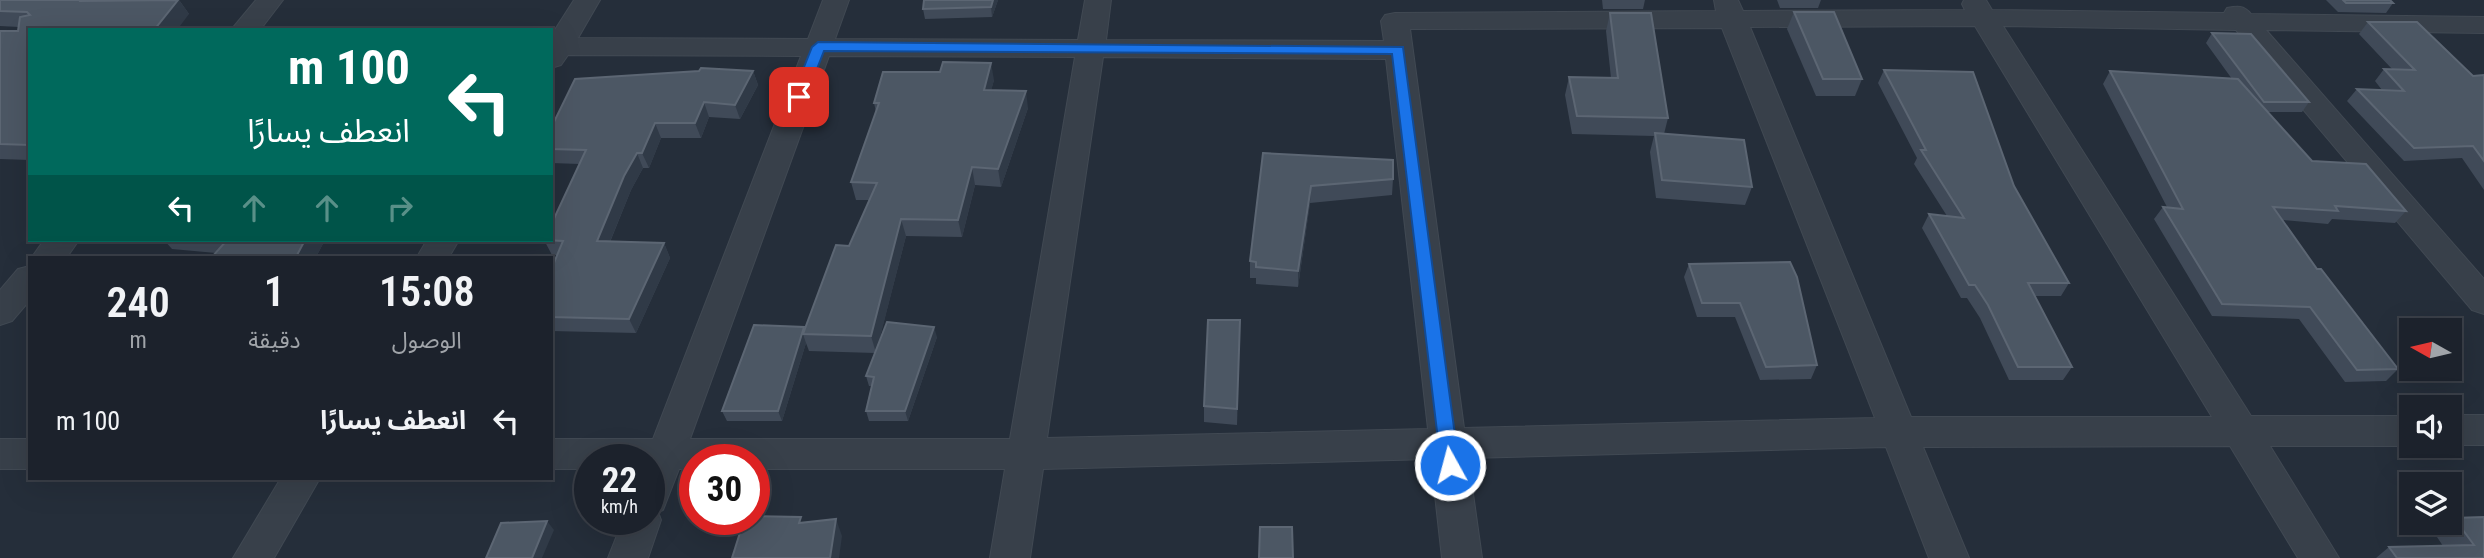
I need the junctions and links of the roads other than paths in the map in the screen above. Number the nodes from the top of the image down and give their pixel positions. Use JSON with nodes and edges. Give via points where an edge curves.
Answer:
{"nodes":[{"id":1,"x":270,"y":0,"type":"edge"},
{"id":2,"x":587,"y":0,"type":"edge"},
{"id":3,"x":836,"y":0,"type":"edge"},
{"id":4,"x":1098,"y":0,"type":"edge"},
{"id":5,"x":2226,"y":0,"type":"edge"},
{"id":6,"x":1729,"y":9,"type":"edge"},
{"id":7,"x":1978,"y":9,"type":"edge"},
{"id":8,"x":1395,"y":23,"type":"edge"},
{"id":9,"x":2245,"y":23,"type":"junction"},
{"id":10,"x":2484,"y":25,"type":"edge"},
{"id":11,"x":247,"y":28,"type":"edge"},
{"id":12,"x":818,"y":47,"type":"junction"},
{"id":13,"x":1090,"y":48,"type":"junction"},
{"id":14,"x":554,"y":51,"type":"edge"},
{"id":15,"x":61,"y":242,"type":"edge"},
{"id":16,"x":49,"y":256,"type":"edge"},
{"id":17,"x":28,"y":280,"type":"edge"},
{"id":18,"x":2484,"y":301,"type":"edge"},
{"id":19,"x":0,"y":312,"type":"edge"},
{"id":20,"x":2462,"y":430,"type":"edge"},
{"id":21,"x":2484,"y":430,"type":"edge"},
{"id":22,"x":2399,"y":431,"type":"edge"},
{"id":23,"x":1899,"y":432,"type":"junction"},
{"id":24,"x":2244,"y":434,"type":"junction"},
{"id":25,"x":1447,"y":442,"type":"junction"},
{"id":26,"x":0,"y":454,"type":"edge"},
{"id":27,"x":28,"y":454,"type":"edge"},
{"id":28,"x":553,"y":454,"type":"edge"},
{"id":29,"x":666,"y":454,"type":"junction"},
{"id":30,"x":1024,"y":454,"type":"junction"},
{"id":31,"x":300,"y":480,"type":"edge"},
{"id":32,"x":636,"y":535,"type":"edge"},
{"id":33,"x":253,"y":558,"type":"edge"},
{"id":34,"x":628,"y":558,"type":"edge"},
{"id":35,"x":1010,"y":558,"type":"edge"},
{"id":36,"x":1462,"y":558,"type":"edge"},
{"id":37,"x":1950,"y":558,"type":"edge"},
{"id":38,"x":2319,"y":558,"type":"edge"}],
"edges":[{"from":1,"to":11,"type":"street"},
{"from":2,"to":14,"type":"street"},
{"from":3,"to":12,"type":"street"},
{"from":4,"to":13,"type":"street"},
{"from":5,"to":9,"type":"street"},
{"from":6,"to":7,"type":"street"},
{"from":6,"to":8,"type":"street"},
{"from":6,"to":23,"type":"street"},
{"from":7,"to":9,"type":"street"},
{"from":7,"to":24,"type":"street"},
{"from":8,"to":13,"type":"street"},
{"from":8,"to":25,"type":"street"},
{"from":9,"to":10,"type":"street"},
{"from":9,"to":18,"type":"street"},
{"from":12,"to":13,"type":"street"},
{"from":12,"to":14,"type":"street"},
{"from":12,"to":29,"type":"street"},
{"from":13,"to":30,"type":"street"},
{"from":15,"to":16,"type":"street"},
{"from":17,"to":19,"type":"street"},
{"from":20,"to":21,"type":"street"},
{"from":22,"to":24,"type":"street"},
{"from":23,"to":24,"type":"street"},
{"from":23,"to":25,"type":"street"},
{"from":23,"to":37,"type":"street"},
{"from":24,"to":38,"type":"street"},
{"from":25,"to":30,"type":"street"},
{"from":25,"to":36,"type":"street"},
{"from":26,"to":27,"type":"street"},
{"from":28,"to":29,"type":"street"},
{"from":29,"to":30,"type":"street"},
{"from":30,"to":35,"type":"street"},
{"from":31,"to":33,"type":"street"},
{"from":32,"to":34,"type":"street"}]}
